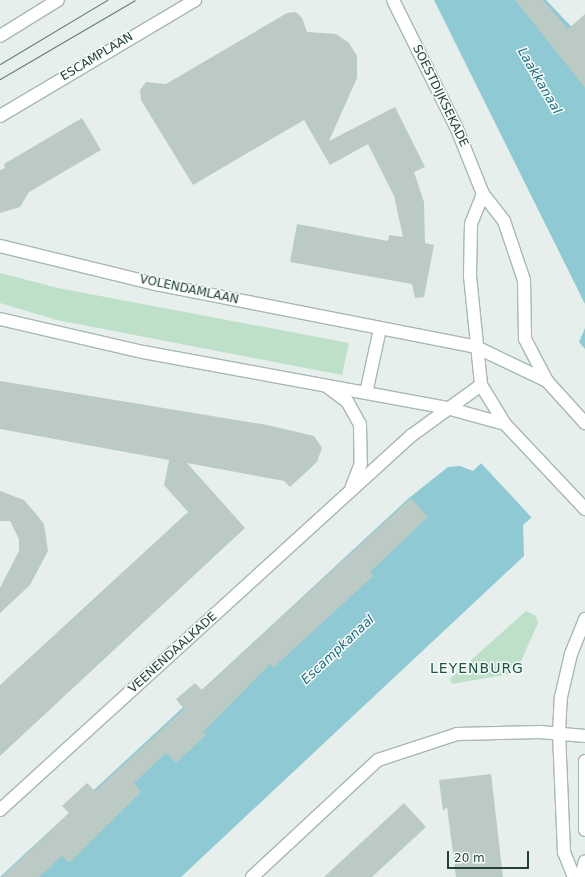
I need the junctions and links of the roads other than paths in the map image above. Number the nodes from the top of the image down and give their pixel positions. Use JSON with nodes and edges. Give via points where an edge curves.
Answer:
{"nodes":[{"id":1,"x":58,"y":0,"type":"edge"},
{"id":2,"x":195,"y":0,"type":"edge"},
{"id":3,"x":393,"y":0,"type":"edge"},
{"id":4,"x":0,"y":36,"type":"edge"},
{"id":5,"x":0,"y":116,"type":"edge"},
{"id":6,"x":483,"y":194,"type":"junction"},
{"id":7,"x":0,"y":246,"type":"edge"},
{"id":8,"x":0,"y":319,"type":"edge"},
{"id":9,"x":380,"y":329,"type":"junction"},
{"id":10,"x":476,"y":347,"type":"junction"},
{"id":11,"x":550,"y":384,"type":"junction"},
{"id":12,"x":325,"y":385,"type":"junction"},
{"id":13,"x":481,"y":385,"type":"junction"},
{"id":14,"x":366,"y":393,"type":"junction"},
{"id":15,"x":447,"y":408,"type":"junction"},
{"id":16,"x":585,"y":423,"type":"edge"},
{"id":17,"x":508,"y":427,"type":"junction"},
{"id":18,"x":347,"y":495,"type":"junction"},
{"id":19,"x":581,"y":505,"type":"edge"},
{"id":20,"x":585,"y":619,"type":"edge"},
{"id":21,"x":559,"y":732,"type":"junction"},
{"id":22,"x":585,"y":736,"type":"edge"},
{"id":23,"x":585,"y":761,"type":"edge"},
{"id":24,"x":0,"y":810,"type":"edge"},
{"id":25,"x":585,"y":830,"type":"edge"},
{"id":26,"x":585,"y":861,"type":"edge"},
{"id":27,"x":252,"y":877,"type":"edge"},
{"id":28,"x":574,"y":877,"type":"edge"},
{"id":29,"x":581,"y":877,"type":"edge"}],
"edges":[{"from":1,"to":4,"type":"street"},
{"from":2,"to":5,"type":"street","name":"ESCAMPLAAN"},
{"from":3,"to":6,"type":"street","name":"SOESTDIJKSEKADE","via":[[457,129]]},
{"from":6,"to":10,"type":"street","via":[[471,224],[470,276]]},
{"from":6,"to":11,"type":"street","name":"SOESTDIJKSEKADE","via":[[504,221],[524,280],[525,339]]},
{"from":7,"to":9,"type":"street","name":"VOLENDAMLAAN","via":[[84,268]]},
{"from":8,"to":12,"type":"street","via":[[143,352]]},
{"from":9,"to":10,"type":"street","name":"VOLENDAMLAAN"},
{"from":9,"to":14,"type":"street"},
{"from":10,"to":11,"type":"street","name":"SOESTDIJKSEKADE"},
{"from":10,"to":13,"type":"street"},
{"from":11,"to":16,"type":"street","name":"SOESTDIJKSEKADE"},
{"from":12,"to":14,"type":"street"},
{"from":12,"to":18,"type":"street","name":"VEENENDAALKADE","via":[[347,401],[360,424],[361,463]]},
{"from":13,"to":15,"type":"street","name":"VEENENDAALKADE"},
{"from":13,"to":17,"type":"street"},
{"from":14,"to":15,"type":"street"},
{"from":15,"to":17,"type":"street"},
{"from":15,"to":18,"type":"street","name":"VEENENDAALKADE"},
{"from":17,"to":19,"type":"street"},
{"from":18,"to":24,"type":"street","name":"VEENENDAALKADE"},
{"from":20,"to":21,"type":"street","via":[[563,690]]},
{"from":21,"to":22,"type":"street"},
{"from":21,"to":27,"type":"street","via":[[457,734],[378,760]]},
{"from":21,"to":28,"type":"street","via":[[564,852]]},
{"from":23,"to":25,"type":"street"},
{"from":26,"to":29,"type":"street"}]}
